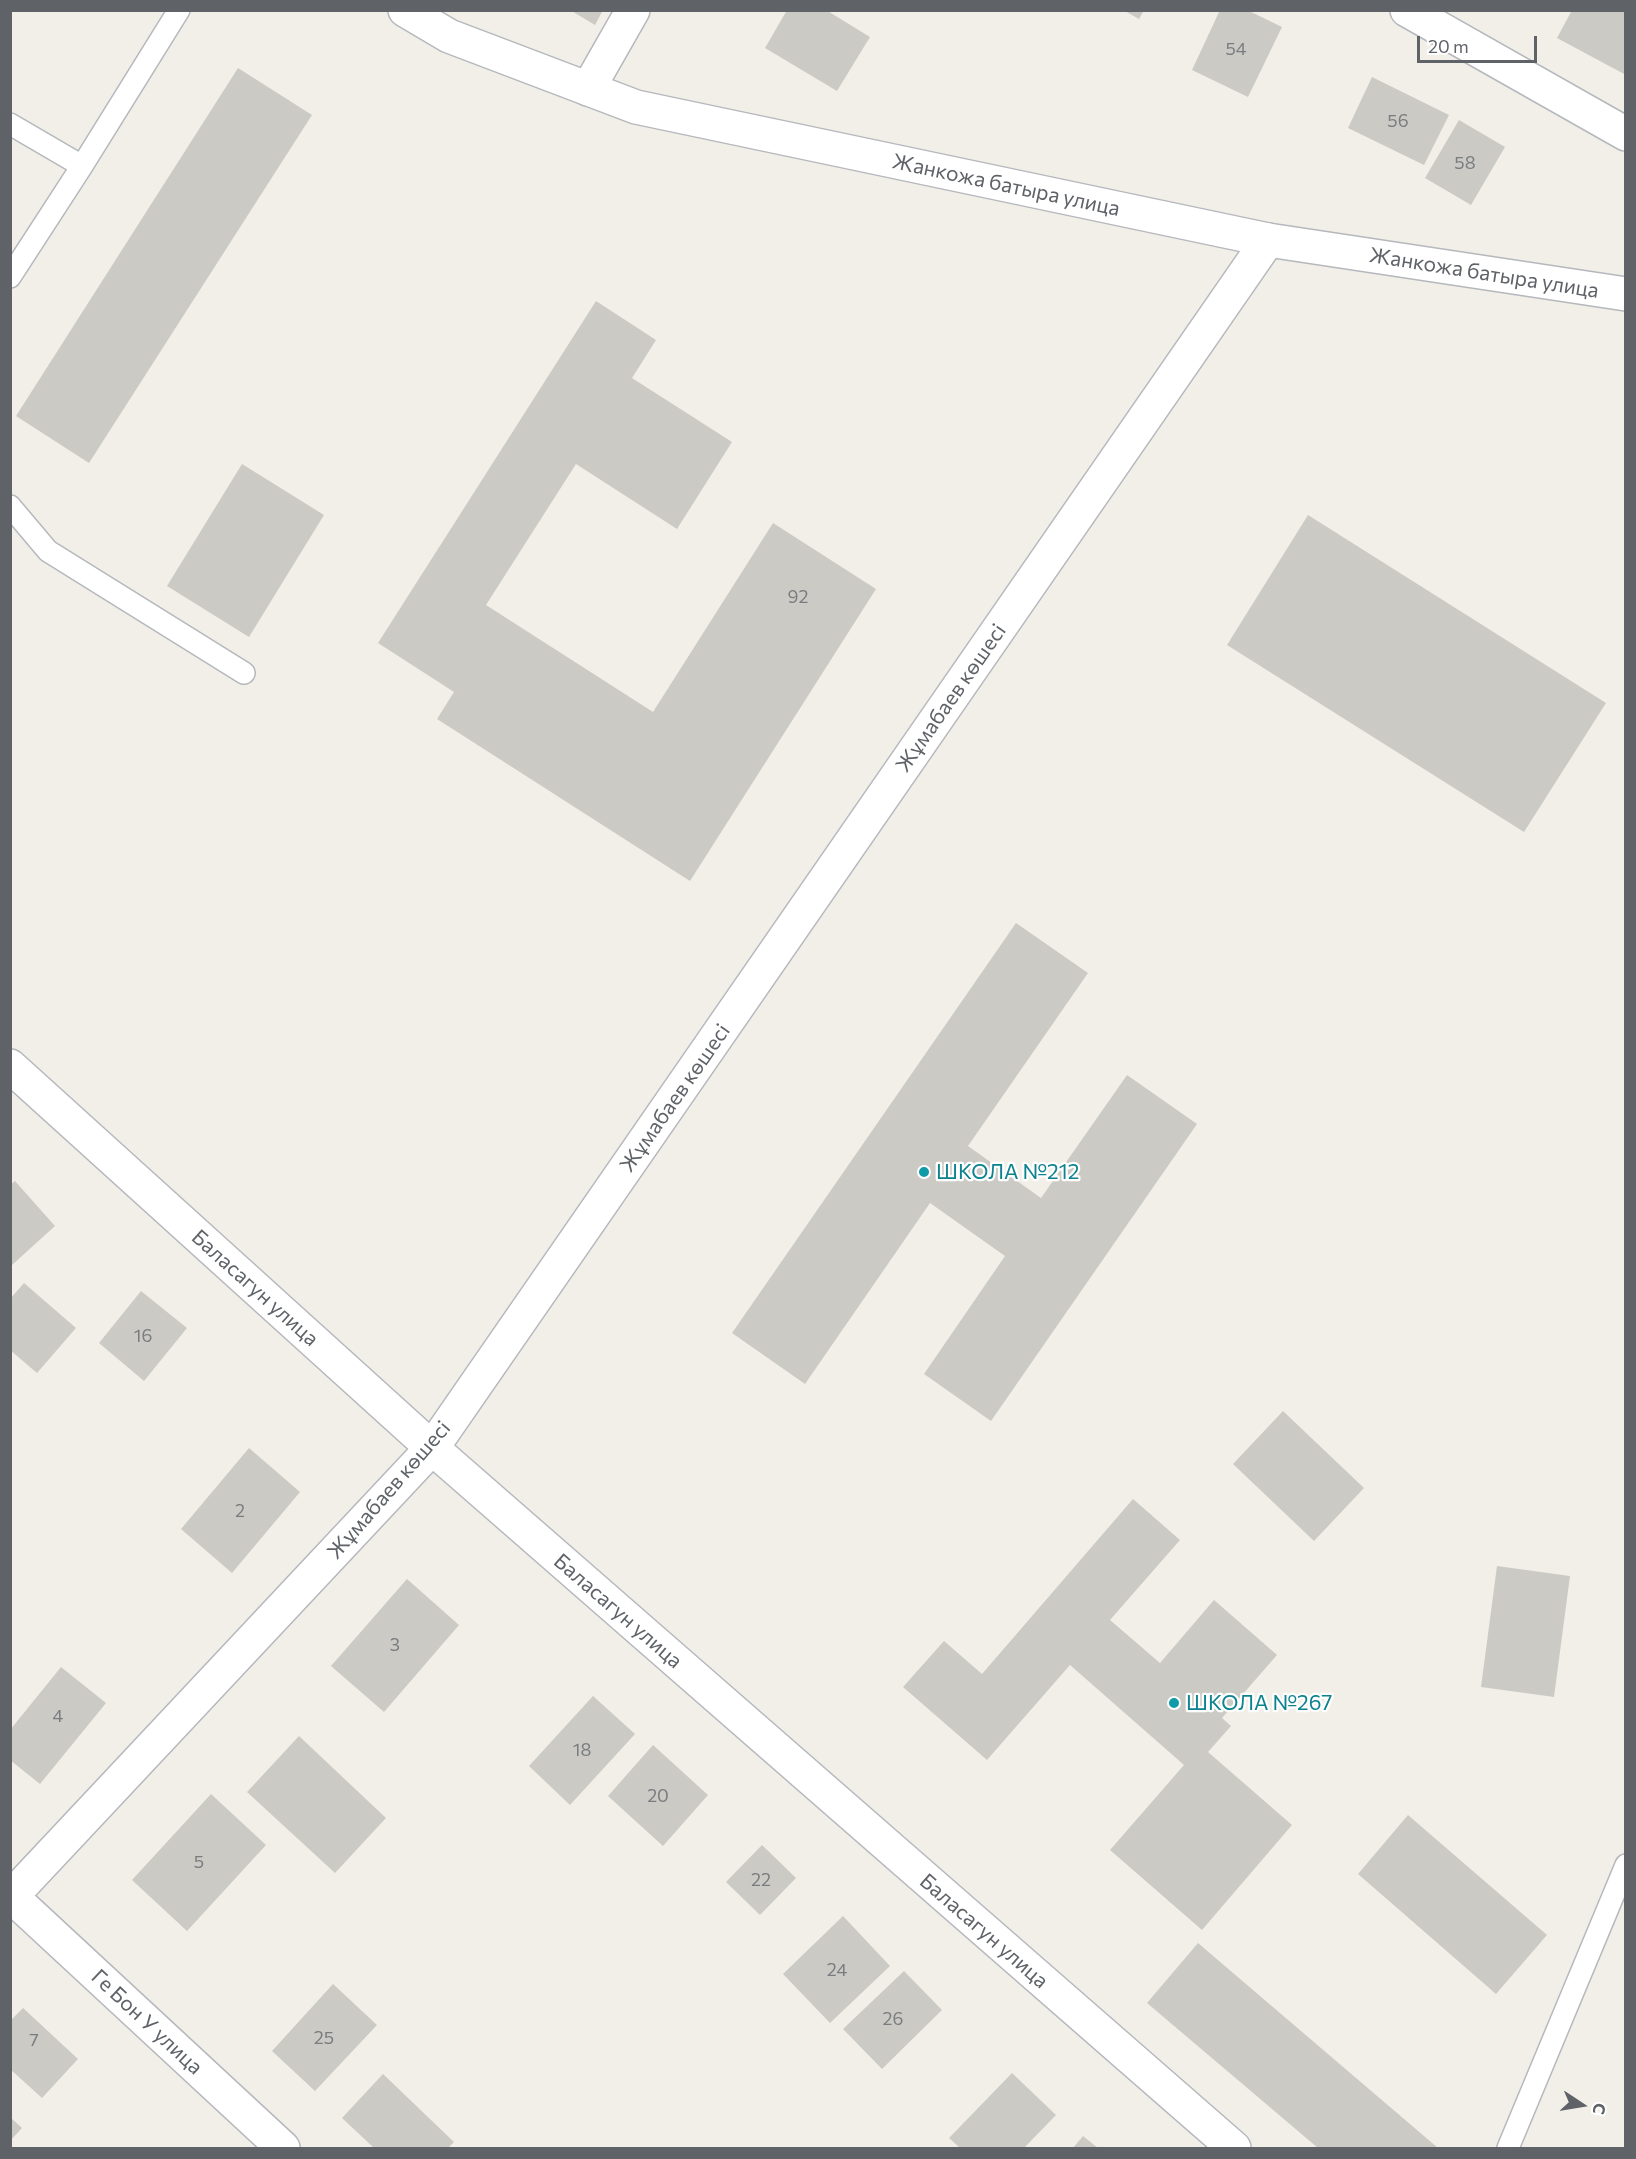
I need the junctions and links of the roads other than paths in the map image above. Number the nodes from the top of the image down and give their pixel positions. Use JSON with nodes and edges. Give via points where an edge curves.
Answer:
{"nodes":[{"id":1,"x":179,"y":10,"type":"edge"},
{"id":2,"x":405,"y":10,"type":"edge"},
{"id":3,"x":633,"y":10,"type":"edge"},
{"id":4,"x":1407,"y":10,"type":"edge"},
{"id":5,"x":588,"y":89,"type":"junction"},
{"id":6,"x":10,"y":124,"type":"edge"},
{"id":7,"x":1626,"y":134,"type":"edge"},
{"id":8,"x":82,"y":166,"type":"junction"},
{"id":9,"x":1268,"y":240,"type":"junction"},
{"id":10,"x":10,"y":277,"type":"edge"},
{"id":11,"x":1626,"y":294,"type":"edge"},
{"id":12,"x":10,"y":506,"type":"edge"},
{"id":13,"x":244,"y":673,"type":"dead end"},
{"id":14,"x":10,"y":1066,"type":"edge"},
{"id":15,"x":432,"y":1448,"type":"junction"},
{"id":16,"x":1626,"y":1865,"type":"edge"},
{"id":17,"x":11,"y":1896,"type":"edge"},
{"id":18,"x":283,"y":2148,"type":"edge"},
{"id":19,"x":1234,"y":2148,"type":"edge"},
{"id":20,"x":1508,"y":2148,"type":"edge"}],
"edges":[{"from":1,"to":8,"type":"lane"},
{"from":2,"to":5,"type":"street","name":"Жанкожа батыра улица","via":[[449,36]]},
{"from":3,"to":5,"type":"street"},
{"from":4,"to":7,"type":"street"},
{"from":5,"to":9,"type":"street","name":"Жанкожа батыра улица","via":[[636,106]]},
{"from":6,"to":8,"type":"lane"},
{"from":8,"to":10,"type":"lane"},
{"from":9,"to":11,"type":"street","name":"Жанкожа батыра улица"},
{"from":9,"to":15,"type":"street","name":"Жұмабаев көшесі"},
{"from":12,"to":13,"type":"lane","via":[[48,551]]},
{"from":14,"to":15,"type":"street","name":"Баласагун улица"},
{"from":15,"to":17,"type":"street","name":"Жұмабаев көшесі"},
{"from":15,"to":19,"type":"street","name":"Баласагун улица"},
{"from":16,"to":20,"type":"lane"},
{"from":17,"to":18,"type":"street","name":"Ге Бон У улица"}]}
